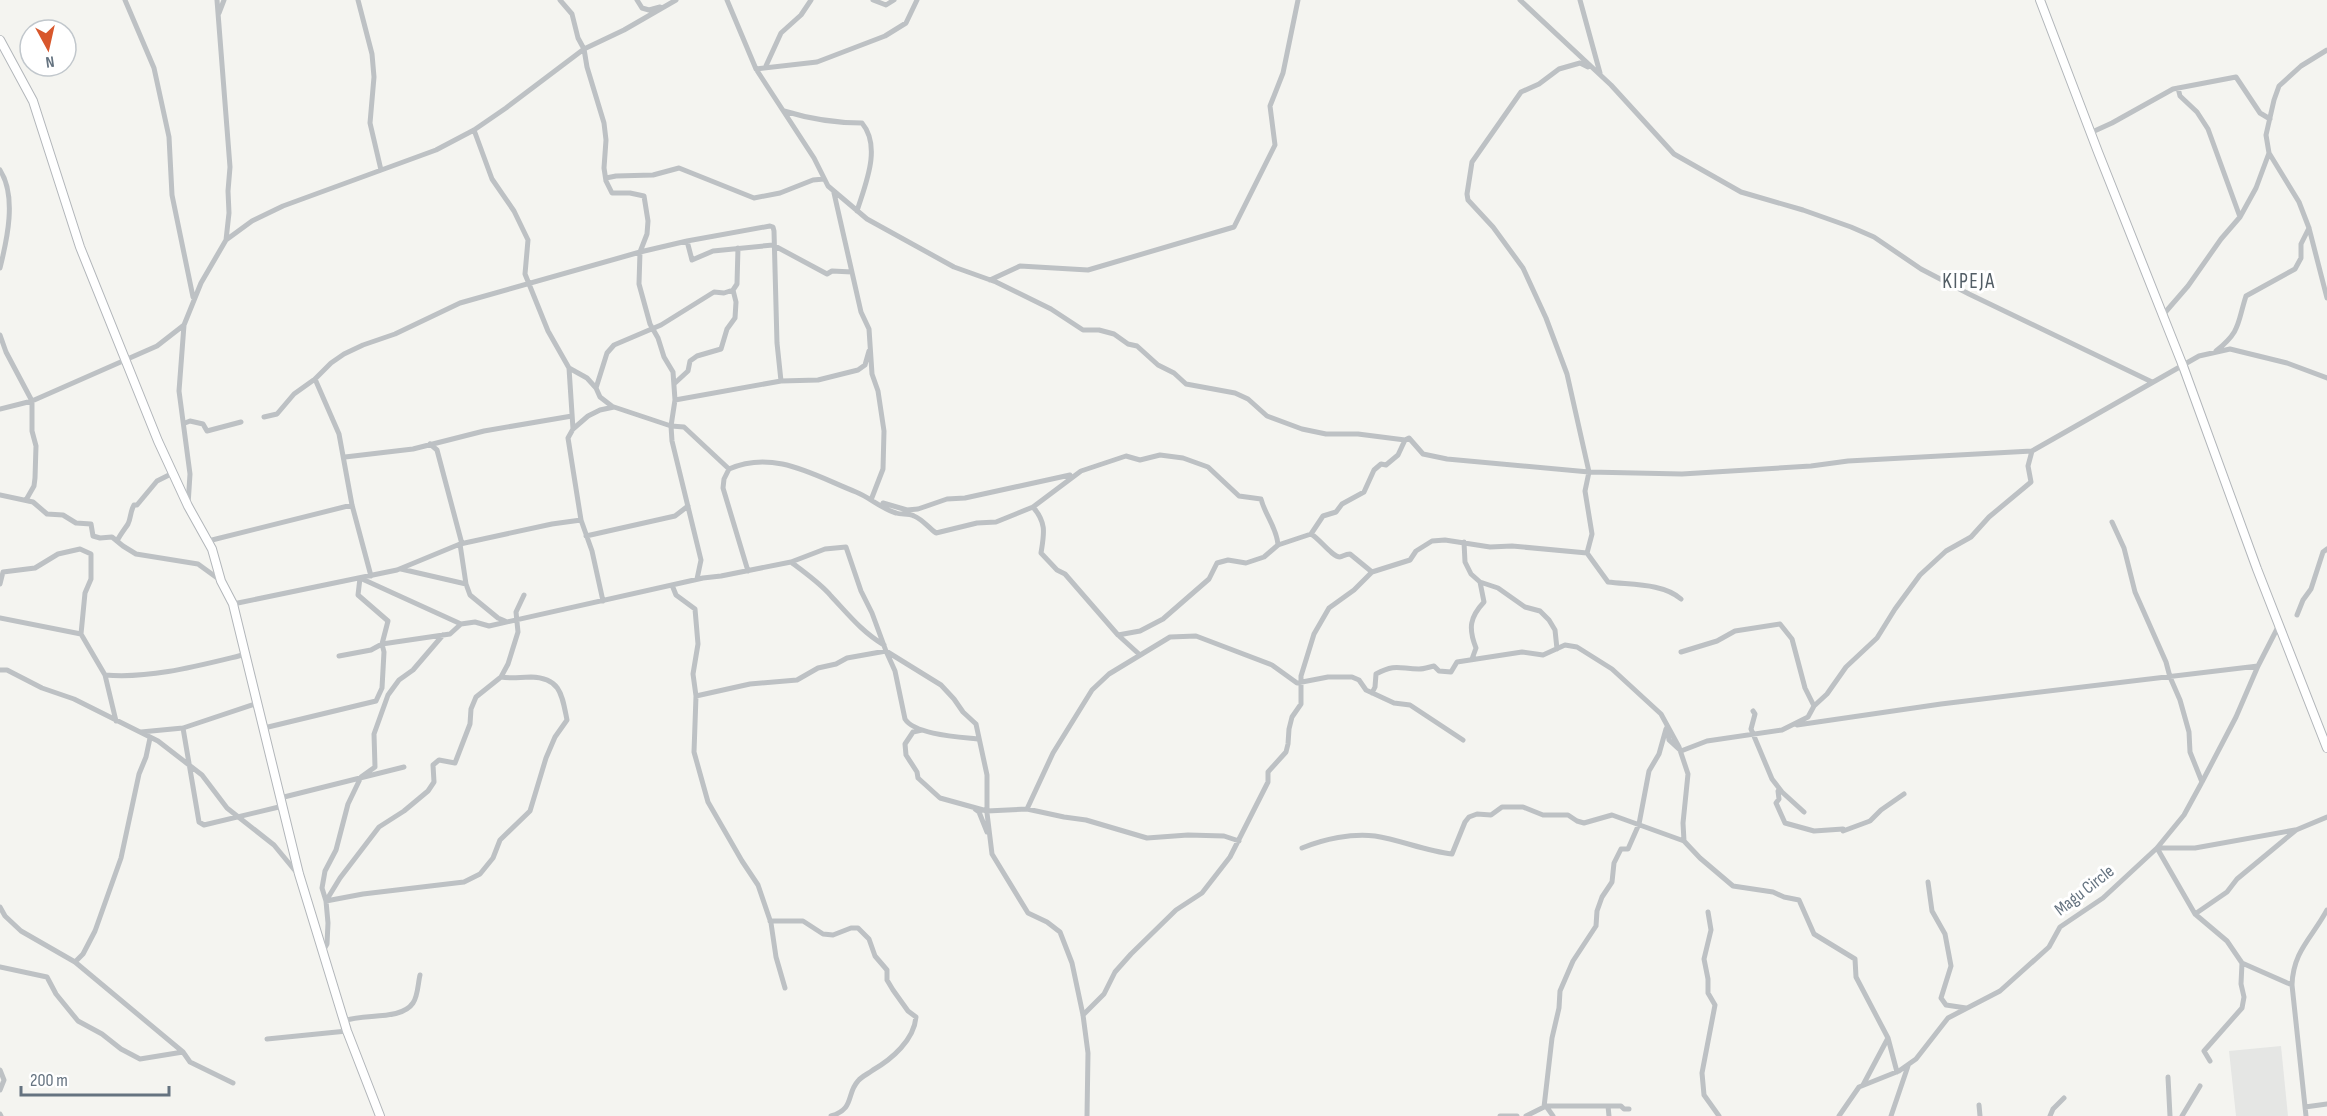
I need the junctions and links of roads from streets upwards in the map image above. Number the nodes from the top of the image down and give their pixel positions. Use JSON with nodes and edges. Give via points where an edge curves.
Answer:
{"nodes":[{"id":1,"x":125,"y":0,"type":"edge"},
{"id":2,"x":217,"y":0,"type":"edge"},
{"id":3,"x":224,"y":0,"type":"edge"},
{"id":4,"x":358,"y":0,"type":"edge"},
{"id":5,"x":560,"y":0,"type":"edge"},
{"id":6,"x":637,"y":0,"type":"edge"},
{"id":7,"x":676,"y":0,"type":"edge"},
{"id":8,"x":727,"y":0,"type":"edge"},
{"id":9,"x":811,"y":0,"type":"edge"},
{"id":10,"x":873,"y":0,"type":"edge"},
{"id":11,"x":894,"y":0,"type":"edge"},
{"id":12,"x":917,"y":0,"type":"edge"},
{"id":13,"x":1298,"y":0,"type":"edge"},
{"id":14,"x":1520,"y":0,"type":"edge"},
{"id":15,"x":1580,"y":0,"type":"edge"},
{"id":16,"x":2040,"y":0,"type":"edge"},
{"id":17,"x":667,"y":5,"type":"junction"},
{"id":18,"x":218,"y":15,"type":"junction"},
{"id":19,"x":0,"y":40,"type":"edge"},
{"id":20,"x":584,"y":49,"type":"junction"},
{"id":21,"x":2327,"y":50,"type":"edge"},
{"id":22,"x":765,"y":68,"type":"junction"},
{"id":23,"x":756,"y":69,"type":"junction"},
{"id":24,"x":1594,"y":70,"type":"junction"},
{"id":25,"x":1605,"y":81,"type":"junction"},
{"id":26,"x":2178,"y":88,"type":"junction"},
{"id":27,"x":784,"y":111,"type":"junction"},
{"id":28,"x":2270,"y":120,"type":"junction"},
{"id":29,"x":474,"y":130,"type":"junction"},
{"id":30,"x":2090,"y":133,"type":"junction"},
{"id":31,"x":2269,"y":153,"type":"junction"},
{"id":32,"x":0,"y":170,"type":"edge"},
{"id":33,"x":381,"y":170,"type":"junction"},
{"id":34,"x":606,"y":178,"type":"junction"},
{"id":35,"x":824,"y":179,"type":"junction"},
{"id":36,"x":834,"y":191,"type":"junction"},
{"id":37,"x":857,"y":211,"type":"junction"},
{"id":38,"x":2240,"y":217,"type":"junction"},
{"id":39,"x":2309,"y":228,"type":"junction"},
{"id":40,"x":226,"y":240,"type":"junction"},
{"id":41,"x":687,"y":241,"type":"junction"},
{"id":42,"x":773,"y":245,"type":"junction"},
{"id":43,"x":738,"y":248,"type":"junction"},
{"id":44,"x":640,"y":252,"type":"junction"},
{"id":45,"x":0,"y":268,"type":"edge"},
{"id":46,"x":852,"y":272,"type":"junction"},
{"id":47,"x":990,"y":280,"type":"junction"},
{"id":48,"x":528,"y":283,"type":"junction"},
{"id":49,"x":733,"y":290,"type":"junction"},
{"id":50,"x":2327,"y":298,"type":"edge"},
{"id":51,"x":194,"y":299,"type":"junction"},
{"id":52,"x":2162,"y":316,"type":"junction"},
{"id":53,"x":184,"y":326,"type":"junction"},
{"id":54,"x":653,"y":329,"type":"junction"},
{"id":55,"x":0,"y":335,"type":"edge"},
{"id":56,"x":870,"y":350,"type":"junction"},
{"id":57,"x":2214,"y":353,"type":"junction"},
{"id":58,"x":126,"y":360,"type":"junction"},
{"id":59,"x":2183,"y":366,"type":"junction"},
{"id":60,"x":569,"y":368,"type":"junction"},
{"id":61,"x":2327,"y":378,"type":"edge"},
{"id":62,"x":315,"y":380,"type":"junction"},
{"id":63,"x":781,"y":381,"type":"junction"},
{"id":64,"x":675,"y":382,"type":"junction"},
{"id":65,"x":2152,"y":382,"type":"junction"},
{"id":66,"x":596,"y":388,"type":"junction"},
{"id":67,"x":32,"y":400,"type":"junction"},
{"id":68,"x":675,"y":400,"type":"junction"},
{"id":69,"x":614,"y":408,"type":"junction"},
{"id":70,"x":0,"y":409,"type":"edge"},
{"id":71,"x":572,"y":416,"type":"junction"},
{"id":72,"x":264,"y":417,"type":"dead end"},
{"id":73,"x":241,"y":422,"type":"dead end"},
{"id":74,"x":185,"y":423,"type":"junction"},
{"id":75,"x":672,"y":426,"type":"junction"},
{"id":76,"x":573,"y":429,"type":"junction"},
{"id":77,"x":1405,"y":440,"type":"junction"},
{"id":78,"x":430,"y":444,"type":"junction"},
{"id":79,"x":2032,"y":451,"type":"junction"},
{"id":80,"x":345,"y":457,"type":"junction"},
{"id":81,"x":729,"y":469,"type":"junction"},
{"id":82,"x":1589,"y":472,"type":"junction"},
{"id":83,"x":173,"y":473,"type":"junction"},
{"id":84,"x":1076,"y":474,"type":"junction"},
{"id":85,"x":0,"y":495,"type":"edge"},
{"id":86,"x":27,"y":500,"type":"junction"},
{"id":87,"x":870,"y":500,"type":"junction"},
{"id":88,"x":352,"y":505,"type":"junction"},
{"id":89,"x":188,"y":506,"type":"junction"},
{"id":90,"x":688,"y":506,"type":"junction"},
{"id":91,"x":1033,"y":507,"type":"junction"},
{"id":92,"x":581,"y":520,"type":"junction"},
{"id":93,"x":2112,"y":522,"type":"dead end"},
{"id":94,"x":1311,"y":534,"type":"junction"},
{"id":95,"x":586,"y":536,"type":"junction"},
{"id":96,"x":117,"y":541,"type":"junction"},
{"id":97,"x":208,"y":541,"type":"junction"},
{"id":98,"x":1464,"y":542,"type":"junction"},
{"id":99,"x":461,"y":544,"type":"junction"},
{"id":100,"x":1278,"y":545,"type":"junction"},
{"id":101,"x":2327,"y":549,"type":"edge"},
{"id":102,"x":1587,"y":553,"type":"junction"},
{"id":103,"x":791,"y":562,"type":"junction"},
{"id":104,"x":400,"y":569,"type":"junction"},
{"id":105,"x":748,"y":571,"type":"junction"},
{"id":106,"x":1372,"y":572,"type":"junction"},
{"id":107,"x":371,"y":576,"type":"junction"},
{"id":108,"x":360,"y":578,"type":"junction"},
{"id":109,"x":697,"y":579,"type":"junction"},
{"id":110,"x":221,"y":581,"type":"junction"},
{"id":111,"x":1480,"y":582,"type":"junction"},
{"id":112,"x":0,"y":584,"type":"edge"},
{"id":113,"x":466,"y":584,"type":"junction"},
{"id":114,"x":672,"y":585,"type":"junction"},
{"id":115,"x":524,"y":595,"type":"dead end"},
{"id":116,"x":1681,"y":598,"type":"dead end"},
{"id":117,"x":603,"y":601,"type":"junction"},
{"id":118,"x":233,"y":604,"type":"junction"},
{"id":119,"x":2297,"y":615,"type":"dead end"},
{"id":120,"x":0,"y":618,"type":"edge"},
{"id":121,"x":518,"y":619,"type":"junction"},
{"id":122,"x":507,"y":622,"type":"junction"},
{"id":123,"x":461,"y":624,"type":"junction"},
{"id":124,"x":2279,"y":624,"type":"junction"},
{"id":125,"x":81,"y":634,"type":"junction"},
{"id":126,"x":443,"y":635,"type":"junction"},
{"id":127,"x":1118,"y":635,"type":"junction"},
{"id":128,"x":382,"y":644,"type":"junction"},
{"id":129,"x":885,"y":648,"type":"junction"},
{"id":130,"x":1557,"y":649,"type":"junction"},
{"id":131,"x":1681,"y":652,"type":"dead end"},
{"id":132,"x":247,"y":654,"type":"junction"},
{"id":133,"x":1140,"y":655,"type":"junction"},
{"id":134,"x":339,"y":656,"type":"dead end"},
{"id":135,"x":1470,"y":660,"type":"junction"},
{"id":136,"x":2258,"y":666,"type":"junction"},
{"id":137,"x":0,"y":670,"type":"edge"},
{"id":138,"x":105,"y":675,"type":"junction"},
{"id":139,"x":501,"y":676,"type":"junction"},
{"id":140,"x":2170,"y":677,"type":"junction"},
{"id":141,"x":1302,"y":682,"type":"junction"},
{"id":142,"x":1372,"y":693,"type":"junction"},
{"id":143,"x":696,"y":696,"type":"junction"},
{"id":144,"x":258,"y":703,"type":"junction"},
{"id":145,"x":1815,"y":706,"type":"junction"},
{"id":146,"x":1753,"y":711,"type":"dead end"},
{"id":147,"x":116,"y":720,"type":"junction"},
{"id":148,"x":1667,"y":725,"type":"junction"},
{"id":149,"x":1792,"y":726,"type":"junction"},
{"id":150,"x":183,"y":728,"type":"junction"},
{"id":151,"x":264,"y":728,"type":"junction"},
{"id":152,"x":922,"y":730,"type":"junction"},
{"id":153,"x":137,"y":732,"type":"junction"},
{"id":154,"x":1753,"y":734,"type":"junction"},
{"id":155,"x":150,"y":738,"type":"junction"},
{"id":156,"x":979,"y":739,"type":"junction"},
{"id":157,"x":1463,"y":740,"type":"dead end"},
{"id":158,"x":2327,"y":748,"type":"edge"},
{"id":159,"x":1681,"y":751,"type":"junction"},
{"id":160,"x":189,"y":765,"type":"junction"},
{"id":161,"x":404,"y":767,"type":"dead end"},
{"id":162,"x":361,"y":777,"type":"junction"},
{"id":163,"x":2202,"y":782,"type":"junction"},
{"id":164,"x":1782,"y":792,"type":"junction"},
{"id":165,"x":1904,"y":794,"type":"dead end"},
{"id":166,"x":281,"y":802,"type":"junction"},
{"id":167,"x":975,"y":808,"type":"junction"},
{"id":168,"x":1027,"y":808,"type":"junction"},
{"id":169,"x":987,"y":812,"type":"junction"},
{"id":170,"x":1804,"y":812,"type":"dead end"},
{"id":171,"x":239,"y":817,"type":"junction"},
{"id":172,"x":2327,"y":817,"type":"edge"},
{"id":173,"x":1639,"y":824,"type":"junction"},
{"id":174,"x":2296,"y":830,"type":"junction"},
{"id":175,"x":988,"y":837,"type":"junction"},
{"id":176,"x":1239,"y":841,"type":"junction"},
{"id":177,"x":1684,"y":841,"type":"junction"},
{"id":178,"x":1302,"y":848,"type":"dead end"},
{"id":179,"x":2157,"y":848,"type":"junction"},
{"id":180,"x":298,"y":874,"type":"junction"},
{"id":181,"x":1928,"y":882,"type":"dead end"},
{"id":182,"x":326,"y":901,"type":"junction"},
{"id":183,"x":0,"y":907,"type":"edge"},
{"id":184,"x":2327,"y":910,"type":"edge"},
{"id":185,"x":1708,"y":912,"type":"dead end"},
{"id":186,"x":2195,"y":914,"type":"junction"},
{"id":187,"x":770,"y":921,"type":"junction"},
{"id":188,"x":322,"y":953,"type":"junction"},
{"id":189,"x":75,"y":962,"type":"junction"},
{"id":190,"x":2242,"y":963,"type":"junction"},
{"id":191,"x":0,"y":967,"type":"edge"},
{"id":192,"x":420,"y":975,"type":"dead end"},
{"id":193,"x":2292,"y":985,"type":"junction"},
{"id":194,"x":785,"y":988,"type":"dead end"},
{"id":195,"x":1967,"y":1008,"type":"junction"},
{"id":196,"x":1083,"y":1015,"type":"junction"},
{"id":197,"x":344,"y":1021,"type":"junction"},
{"id":198,"x":347,"y":1031,"type":"junction"},
{"id":199,"x":267,"y":1038,"type":"dead end"},
{"id":200,"x":1887,"y":1038,"type":"junction"},
{"id":201,"x":183,"y":1052,"type":"junction"},
{"id":202,"x":2210,"y":1061,"type":"dead end"},
{"id":203,"x":1908,"y":1065,"type":"junction"},
{"id":204,"x":0,"y":1070,"type":"edge"},
{"id":205,"x":1897,"y":1072,"type":"junction"},
{"id":206,"x":2168,"y":1077,"type":"dead end"},
{"id":207,"x":233,"y":1083,"type":"dead end"},
{"id":208,"x":1863,"y":1085,"type":"junction"},
{"id":209,"x":2200,"y":1086,"type":"dead end"},
{"id":210,"x":0,"y":1090,"type":"edge"},
{"id":211,"x":2064,"y":1098,"type":"dead end"},
{"id":212,"x":2327,"y":1104,"type":"edge"},
{"id":213,"x":1979,"y":1105,"type":"dead end"},
{"id":214,"x":1545,"y":1106,"type":"junction"},
{"id":215,"x":1608,"y":1106,"type":"junction"},
{"id":216,"x":2305,"y":1107,"type":"junction"},
{"id":217,"x":1629,"y":1109,"type":"dead end"},
{"id":218,"x":380,"y":1116,"type":"edge"},
{"id":219,"x":831,"y":1116,"type":"edge"},
{"id":220,"x":1087,"y":1116,"type":"edge"},
{"id":221,"x":1500,"y":1116,"type":"edge"},
{"id":222,"x":1517,"y":1116,"type":"edge"},
{"id":223,"x":1526,"y":1116,"type":"edge"},
{"id":224,"x":1553,"y":1116,"type":"edge"},
{"id":225,"x":1609,"y":1116,"type":"edge"},
{"id":226,"x":1719,"y":1116,"type":"edge"},
{"id":227,"x":1839,"y":1116,"type":"edge"},
{"id":228,"x":1891,"y":1116,"type":"edge"},
{"id":229,"x":1980,"y":1116,"type":"edge"},
{"id":230,"x":2050,"y":1116,"type":"edge"},
{"id":231,"x":2170,"y":1116,"type":"edge"},
{"id":232,"x":2182,"y":1116,"type":"edge"},
{"id":233,"x":2306,"y":1116,"type":"edge"}],
"edges":[{"from":1,"to":51,"type":"street","via":[[154,68],[169,137],[172,195]]},
{"from":2,"to":18,"type":"street"},
{"from":3,"to":18,"type":"street"},
{"from":4,"to":33,"type":"street","via":[[372,54],[370,123]]},
{"from":5,"to":20,"type":"street","via":[[572,14]]},
{"from":6,"to":17,"type":"street","via":[[649,10]]},
{"from":7,"to":17,"type":"street"},
{"from":8,"to":23,"type":"street"},
{"from":9,"to":22,"type":"street","via":[[781,33]]},
{"from":10,"to":11,"type":"street","via":[[886,5]]},
{"from":12,"to":22,"type":"street","via":[[906,23],[885,36],[817,62]]},
{"from":13,"to":47,"type":"street","via":[[1283,73],[1270,106],[1275,145],[1234,227],[1088,270],[1020,266]]},
{"from":14,"to":24,"type":"street"},
{"from":15,"to":25,"type":"street"},
{"from":16,"to":30,"type":"street"},
{"from":17,"to":20,"type":"street"},
{"from":18,"to":40,"type":"street","via":[[230,167]]},
{"from":19,"to":58,"type":"street","via":[[33,101],[80,248]]},
{"from":20,"to":29,"type":"street"},
{"from":20,"to":34,"type":"street","via":[[604,123]]},
{"from":21,"to":28,"type":"street","via":[[2301,66],[2280,86]]},
{"from":22,"to":23,"type":"street"},
{"from":23,"to":27,"type":"street"},
{"from":24,"to":25,"type":"street"},
{"from":24,"to":82,"type":"street","via":[[1580,63],[1559,69],[1521,92],[1472,162],[1467,194],[1468,201],[1519,261],[1546,318],[1567,374]]},
{"from":25,"to":65,"type":"street","via":[[1674,154],[1741,192],[1859,230],[1959,289]]},
{"from":26,"to":28,"type":"street","via":[[2236,77],[2260,113]]},
{"from":26,"to":30,"type":"street"},
{"from":26,"to":38,"type":"street","via":[[2180,96],[2208,129]]},
{"from":27,"to":35,"type":"street"},
{"from":27,"to":37,"type":"street","via":[[813,120],[862,123],[869,132],[871,167]]},
{"from":28,"to":31,"type":"street","via":[[2266,135]]},
{"from":29,"to":33,"type":"street","via":[[436,150]]},
{"from":29,"to":48,"type":"street","via":[[492,179],[528,240]]},
{"from":30,"to":52,"type":"street"},
{"from":31,"to":38,"type":"street"},
{"from":31,"to":39,"type":"street","via":[[2299,202]]},
{"from":32,"to":45,"type":"street","via":[[7,181],[8,209]]},
{"from":33,"to":40,"type":"street","via":[[283,206]]},
{"from":34,"to":35,"type":"street","via":[[653,176],[679,168],[754,198]]},
{"from":34,"to":44,"type":"street","via":[[612,193],[644,196],[648,221]]},
{"from":35,"to":36,"type":"street"},
{"from":36,"to":37,"type":"street"},
{"from":36,"to":46,"type":"street"},
{"from":37,"to":47,"type":"street","via":[[925,253]]},
{"from":38,"to":52,"type":"street"},
{"from":39,"to":50,"type":"street"},
{"from":39,"to":57,"type":"street","via":[[2295,269],[2246,296],[2239,326]]},
{"from":40,"to":51,"type":"street"},
{"from":41,"to":42,"type":"street","via":[[770,226],[774,231]]},
{"from":41,"to":43,"type":"street","via":[[694,261],[713,251]]},
{"from":41,"to":44,"type":"street"},
{"from":42,"to":43,"type":"street"},
{"from":42,"to":46,"type":"street","via":[[827,274]]},
{"from":42,"to":63,"type":"street"},
{"from":43,"to":49,"type":"street","via":[[737,284]]},
{"from":44,"to":48,"type":"street"},
{"from":44,"to":54,"type":"street","via":[[639,284]]},
{"from":46,"to":56,"type":"street","via":[[869,329]]},
{"from":47,"to":77,"type":"street","via":[[1083,330],[1114,334],[1137,346],[1186,384],[1235,393],[1285,424],[1326,434]]},
{"from":48,"to":60,"type":"street"},
{"from":48,"to":62,"type":"street","via":[[460,303],[363,345],[330,363]]},
{"from":49,"to":54,"type":"street","via":[[714,292]]},
{"from":49,"to":64,"type":"street","via":[[735,318],[721,349],[690,361],[688,371]]},
{"from":51,"to":53,"type":"street"},
{"from":52,"to":59,"type":"street"},
{"from":53,"to":58,"type":"street","via":[[157,346]]},
{"from":53,"to":74,"type":"street","via":[[179,391]]},
{"from":54,"to":64,"type":"street"},
{"from":54,"to":66,"type":"street","via":[[614,345],[607,353]]},
{"from":55,"to":67,"type":"street"},
{"from":56,"to":63,"type":"street","via":[[865,365],[858,370],[818,380]]},
{"from":56,"to":87,"type":"street","via":[[882,411],[884,450],[883,469]]},
{"from":57,"to":59,"type":"street","via":[[2199,356]]},
{"from":57,"to":61,"type":"street","via":[[2230,349]]},
{"from":58,"to":67,"type":"street"},
{"from":58,"to":83,"type":"street"},
{"from":59,"to":65,"type":"street"},
{"from":59,"to":124,"type":"street"},
{"from":60,"to":66,"type":"street"},
{"from":60,"to":71,"type":"street"},
{"from":62,"to":72,"type":"street","via":[[294,394],[277,414]]},
{"from":62,"to":80,"type":"street"},
{"from":63,"to":68,"type":"street"},
{"from":64,"to":68,"type":"street"},
{"from":65,"to":79,"type":"street"},
{"from":66,"to":69,"type":"street","via":[[600,397]]},
{"from":67,"to":70,"type":"street"},
{"from":67,"to":86,"type":"street","via":[[36,471]]},
{"from":68,"to":75,"type":"street"},
{"from":69,"to":75,"type":"street"},
{"from":69,"to":76,"type":"street","via":[[588,416]]},
{"from":71,"to":76,"type":"street"},
{"from":71,"to":78,"type":"street"},
{"from":73,"to":74,"type":"street","via":[[209,431],[203,424]]},
{"from":74,"to":89,"type":"street","via":[[190,474]]},
{"from":75,"to":81,"type":"street","via":[[684,427]]},
{"from":75,"to":90,"type":"street"},
{"from":76,"to":92,"type":"street","via":[[568,438]]},
{"from":77,"to":82,"type":"street","via":[[1409,438],[1423,454],[1447,459]]},
{"from":77,"to":94,"type":"street","via":[[1398,455],[1374,470],[1364,492],[1342,504],[1336,512],[1323,516]]},
{"from":78,"to":80,"type":"street"},
{"from":78,"to":99,"type":"street","via":[[437,450]]},
{"from":79,"to":82,"type":"street","via":[[1848,460],[1682,474]]},
{"from":79,"to":145,"type":"street","via":[[2028,466],[2031,482],[1971,537],[1946,551],[1920,575],[1877,638],[1846,667]]},
{"from":80,"to":88,"type":"street"},
{"from":81,"to":87,"type":"street","via":[[753,462],[783,463],[821,475]]},
{"from":81,"to":105,"type":"street","via":[[723,488]]},
{"from":82,"to":102,"type":"street","via":[[1585,491],[1592,534]]},
{"from":83,"to":89,"type":"street"},
{"from":83,"to":96,"type":"street","via":[[157,481],[134,505]]},
{"from":84,"to":87,"type":"street","via":[[947,499],[918,509],[907,510]]},
{"from":84,"to":91,"type":"street"},
{"from":84,"to":100,"type":"street","via":[[1126,456],[1140,460],[1160,455],[1183,458],[1208,467],[1239,496],[1261,499],[1278,534]]},
{"from":85,"to":86,"type":"street"},
{"from":86,"to":96,"type":"street","via":[[47,514],[91,524],[93,536]]},
{"from":87,"to":91,"type":"street","via":[[897,514],[916,516],[936,533],[996,522]]},
{"from":88,"to":97,"type":"street"},
{"from":88,"to":107,"type":"street"},
{"from":89,"to":97,"type":"street"},
{"from":90,"to":95,"type":"street","via":[[675,516]]},
{"from":90,"to":109,"type":"street","via":[[701,560]]},
{"from":91,"to":127,"type":"street","via":[[1040,514],[1046,535],[1041,553]]},
{"from":92,"to":95,"type":"street"},
{"from":92,"to":99,"type":"street"},
{"from":93,"to":140,"type":"street"},
{"from":94,"to":100,"type":"street"},
{"from":94,"to":106,"type":"street","via":[[1334,555],[1350,554]]},
{"from":95,"to":117,"type":"street"},
{"from":96,"to":110,"type":"street","via":[[136,554],[198,564]]},
{"from":97,"to":110,"type":"street"},
{"from":98,"to":102,"type":"street"},
{"from":98,"to":106,"type":"street","via":[[1432,541],[1410,560]]},
{"from":98,"to":111,"type":"street","via":[[1465,562]]},
{"from":99,"to":104,"type":"street"},
{"from":99,"to":113,"type":"street"},
{"from":100,"to":127,"type":"street","via":[[1246,563],[1217,563],[1209,579],[1181,605],[1140,631]]},
{"from":101,"to":119,"type":"street"},
{"from":102,"to":116,"type":"street","via":[[1608,582],[1669,591]]},
{"from":103,"to":105,"type":"street"},
{"from":103,"to":129,"type":"street"},
{"from":103,"to":129,"type":"street","via":[[846,546]]},
{"from":104,"to":107,"type":"street"},
{"from":104,"to":113,"type":"street"},
{"from":105,"to":109,"type":"street"},
{"from":106,"to":141,"type":"street","via":[[1329,609],[1305,657]]},
{"from":107,"to":108,"type":"street"},
{"from":108,"to":118,"type":"street"},
{"from":108,"to":123,"type":"street"},
{"from":108,"to":128,"type":"street","via":[[358,595],[388,621]]},
{"from":109,"to":114,"type":"street"},
{"from":110,"to":118,"type":"street"},
{"from":111,"to":130,"type":"street","via":[[1540,611],[1555,630]]},
{"from":111,"to":135,"type":"street","via":[[1484,602],[1474,610],[1472,637],[1476,648]]},
{"from":112,"to":125,"type":"street","via":[[3,572],[35,568],[58,554],[80,549],[91,554],[91,579],[85,594]]},
{"from":113,"to":122,"type":"street","via":[[470,595]]},
{"from":114,"to":117,"type":"street"},
{"from":114,"to":143,"type":"street","via":[[676,595],[695,609]]},
{"from":115,"to":121,"type":"street","via":[[516,612]]},
{"from":117,"to":121,"type":"street"},
{"from":118,"to":132,"type":"street"},
{"from":120,"to":125,"type":"street"},
{"from":121,"to":122,"type":"street"},
{"from":121,"to":139,"type":"street","via":[[518,632]]},
{"from":122,"to":123,"type":"street","via":[[489,626]]},
{"from":123,"to":126,"type":"street"},
{"from":124,"to":136,"type":"street","name":"Magu Circle"},
{"from":124,"to":158,"type":"street"},
{"from":125,"to":138,"type":"street"},
{"from":126,"to":128,"type":"street"},
{"from":126,"to":162,"type":"street","via":[[388,695],[374,734],[375,767]]},
{"from":127,"to":133,"type":"street"},
{"from":128,"to":134,"type":"street"},
{"from":128,"to":151,"type":"street","via":[[382,688],[376,700]]},
{"from":129,"to":143,"type":"street","via":[[818,668],[797,680],[750,684]]},
{"from":129,"to":152,"type":"street","via":[[895,671],[905,719]]},
{"from":129,"to":156,"type":"street","via":[[941,685],[976,724]]},
{"from":130,"to":135,"type":"street","via":[[1543,655],[1522,652]]},
{"from":130,"to":148,"type":"street","via":[[1565,645],[1577,647],[1612,669],[1646,698]]},
{"from":131,"to":145,"type":"street","via":[[1735,631],[1780,624],[1792,639],[1805,687]]},
{"from":132,"to":138,"type":"street","via":[[128,677]]},
{"from":132,"to":144,"type":"street"},
{"from":133,"to":141,"type":"street","via":[[1170,637],[1196,636],[1272,665],[1297,683]]},
{"from":133,"to":168,"type":"street","via":[[1092,690],[1053,753]]},
{"from":135,"to":142,"type":"street","via":[[1457,662],[1451,672],[1439,671],[1434,666],[1387,669],[1376,674]]},
{"from":136,"to":140,"type":"street"},
{"from":136,"to":163,"type":"street","name":"Magu Circle"},
{"from":137,"to":147,"type":"street"},
{"from":138,"to":147,"type":"street"},
{"from":139,"to":182,"type":"street","via":[[476,697],[455,763],[439,760],[433,765],[434,782],[429,791],[379,827]]},
{"from":139,"to":182,"type":"street","via":[[552,681],[560,691],[566,713],[567,720],[546,758],[530,811],[500,840],[493,858],[480,874],[464,882]]},
{"from":140,"to":149,"type":"street"},
{"from":140,"to":163,"type":"street"},
{"from":141,"to":142,"type":"street","via":[[1352,677]]},
{"from":141,"to":176,"type":"street","via":[[1302,699],[1292,717],[1286,752],[1268,772],[1268,782]]},
{"from":142,"to":157,"type":"street","via":[[1410,705]]},
{"from":143,"to":187,"type":"street","via":[[694,752],[708,802],[758,885]]},
{"from":144,"to":150,"type":"street"},
{"from":144,"to":151,"type":"street"},
{"from":145,"to":149,"type":"street","via":[[1808,717]]},
{"from":146,"to":154,"type":"street"},
{"from":147,"to":153,"type":"street"},
{"from":148,"to":159,"type":"street"},
{"from":148,"to":173,"type":"street","via":[[1659,754],[1649,771]]},
{"from":149,"to":154,"type":"street"},
{"from":150,"to":153,"type":"street"},
{"from":150,"to":160,"type":"street"},
{"from":151,"to":166,"type":"street"},
{"from":152,"to":156,"type":"street"},
{"from":152,"to":167,"type":"street","via":[[913,732],[905,744],[918,778],[940,798]]},
{"from":153,"to":155,"type":"street"},
{"from":154,"to":159,"type":"street","via":[[1707,741]]},
{"from":154,"to":164,"type":"street"},
{"from":155,"to":160,"type":"street"},
{"from":155,"to":189,"type":"street","via":[[122,858],[95,932]]},
{"from":156,"to":169,"type":"street","via":[[987,775]]},
{"from":159,"to":177,"type":"street","via":[[1688,774]]},
{"from":160,"to":171,"type":"street"},
{"from":160,"to":171,"type":"street","via":[[199,822],[204,825]]},
{"from":161,"to":162,"type":"street"},
{"from":162,"to":166,"type":"street"},
{"from":162,"to":182,"type":"street","via":[[325,871],[322,888]]},
{"from":163,"to":179,"type":"street","name":"Magu Circle","via":[[2184,815]]},
{"from":164,"to":165,"type":"street","via":[[1778,791],[1776,803],[1785,823],[1814,831],[1843,830],[1870,821]]},
{"from":164,"to":170,"type":"street"},
{"from":166,"to":171,"type":"street"},
{"from":166,"to":180,"type":"street"},
{"from":167,"to":169,"type":"street"},
{"from":167,"to":175,"type":"street"},
{"from":168,"to":169,"type":"street"},
{"from":168,"to":176,"type":"street","via":[[1147,838],[1224,836]]},
{"from":169,"to":175,"type":"street"},
{"from":171,"to":180,"type":"street","via":[[274,845]]},
{"from":172,"to":174,"type":"street"},
{"from":173,"to":177,"type":"street"},
{"from":173,"to":178,"type":"street","via":[[1612,815],[1584,823],[1568,815],[1543,815],[1523,807],[1502,807],[1491,814],[1469,817],[1452,854],[1368,836],[1338,838]]},
{"from":173,"to":214,"type":"street","via":[[1628,849],[1617,853],[1612,882],[1602,897],[1596,926],[1573,961],[1560,991]]},
{"from":174,"to":179,"type":"street","via":[[2195,848]]},
{"from":174,"to":186,"type":"street","via":[[2227,892]]},
{"from":175,"to":196,"type":"street","via":[[992,854],[1028,913],[1060,932],[1072,963]]},
{"from":176,"to":196,"type":"street","via":[[1202,893],[1176,910],[1131,954],[1104,994]]},
{"from":177,"to":200,"type":"street","via":[[1733,886],[1799,900],[1814,934],[1855,959],[1856,977]]},
{"from":179,"to":186,"type":"street"},
{"from":179,"to":195,"type":"street","name":"Magu Circle","via":[[2103,898],[2060,927],[2049,947],[2000,991]]},
{"from":180,"to":188,"type":"street"},
{"from":181,"to":195,"type":"street","via":[[1932,911],[1945,934],[1951,966],[1941,998],[1946,1005]]},
{"from":182,"to":188,"type":"street","via":[[327,944]]},
{"from":183,"to":189,"type":"street","via":[[21,931]]},
{"from":184,"to":193,"type":"street","via":[[2296,957]]},
{"from":185,"to":226,"type":"street","via":[[1711,930],[1704,959],[1708,993],[1715,1005],[1702,1073],[1704,1095]]},
{"from":186,"to":190,"type":"street","via":[[2226,941]]},
{"from":187,"to":194,"type":"street"},
{"from":187,"to":219,"type":"street","via":[[803,921],[823,934],[858,928],[887,970],[893,990],[916,1017],[901,1048],[858,1080],[842,1112]]},
{"from":188,"to":197,"type":"street"},
{"from":189,"to":201,"type":"street"},
{"from":190,"to":193,"type":"street"},
{"from":190,"to":202,"type":"street","via":[[2242,1008],[2204,1052]]},
{"from":191,"to":201,"type":"street","via":[[47,977],[78,1021],[140,1059]]},
{"from":192,"to":197,"type":"street","via":[[414,1002],[406,1010]]},
{"from":193,"to":216,"type":"street"},
{"from":195,"to":203,"type":"street","name":"Magu Circle","via":[[1948,1018]]},
{"from":196,"to":220,"type":"street","via":[[1088,1053]]},
{"from":197,"to":198,"type":"street"},
{"from":198,"to":199,"type":"street"},
{"from":198,"to":218,"type":"street"},
{"from":200,"to":205,"type":"street"},
{"from":200,"to":208,"type":"street"},
{"from":201,"to":207,"type":"street","via":[[190,1062]]},
{"from":203,"to":205,"type":"street","name":"Magu Circle"},
{"from":203,"to":228,"type":"street"},
{"from":204,"to":210,"type":"street","via":[[4,1080]]},
{"from":205,"to":208,"type":"street","name":"Magu Circle"},
{"from":206,"to":231,"type":"street"},
{"from":208,"to":227,"type":"street"},
{"from":209,"to":232,"type":"street"},
{"from":211,"to":230,"type":"street"},
{"from":212,"to":216,"type":"street"},
{"from":213,"to":229,"type":"street"},
{"from":214,"to":215,"type":"street"},
{"from":214,"to":223,"type":"street"},
{"from":214,"to":224,"type":"street"},
{"from":215,"to":217,"type":"street"},
{"from":215,"to":225,"type":"street"},
{"from":216,"to":233,"type":"street"},
{"from":221,"to":222,"type":"street"}]}
